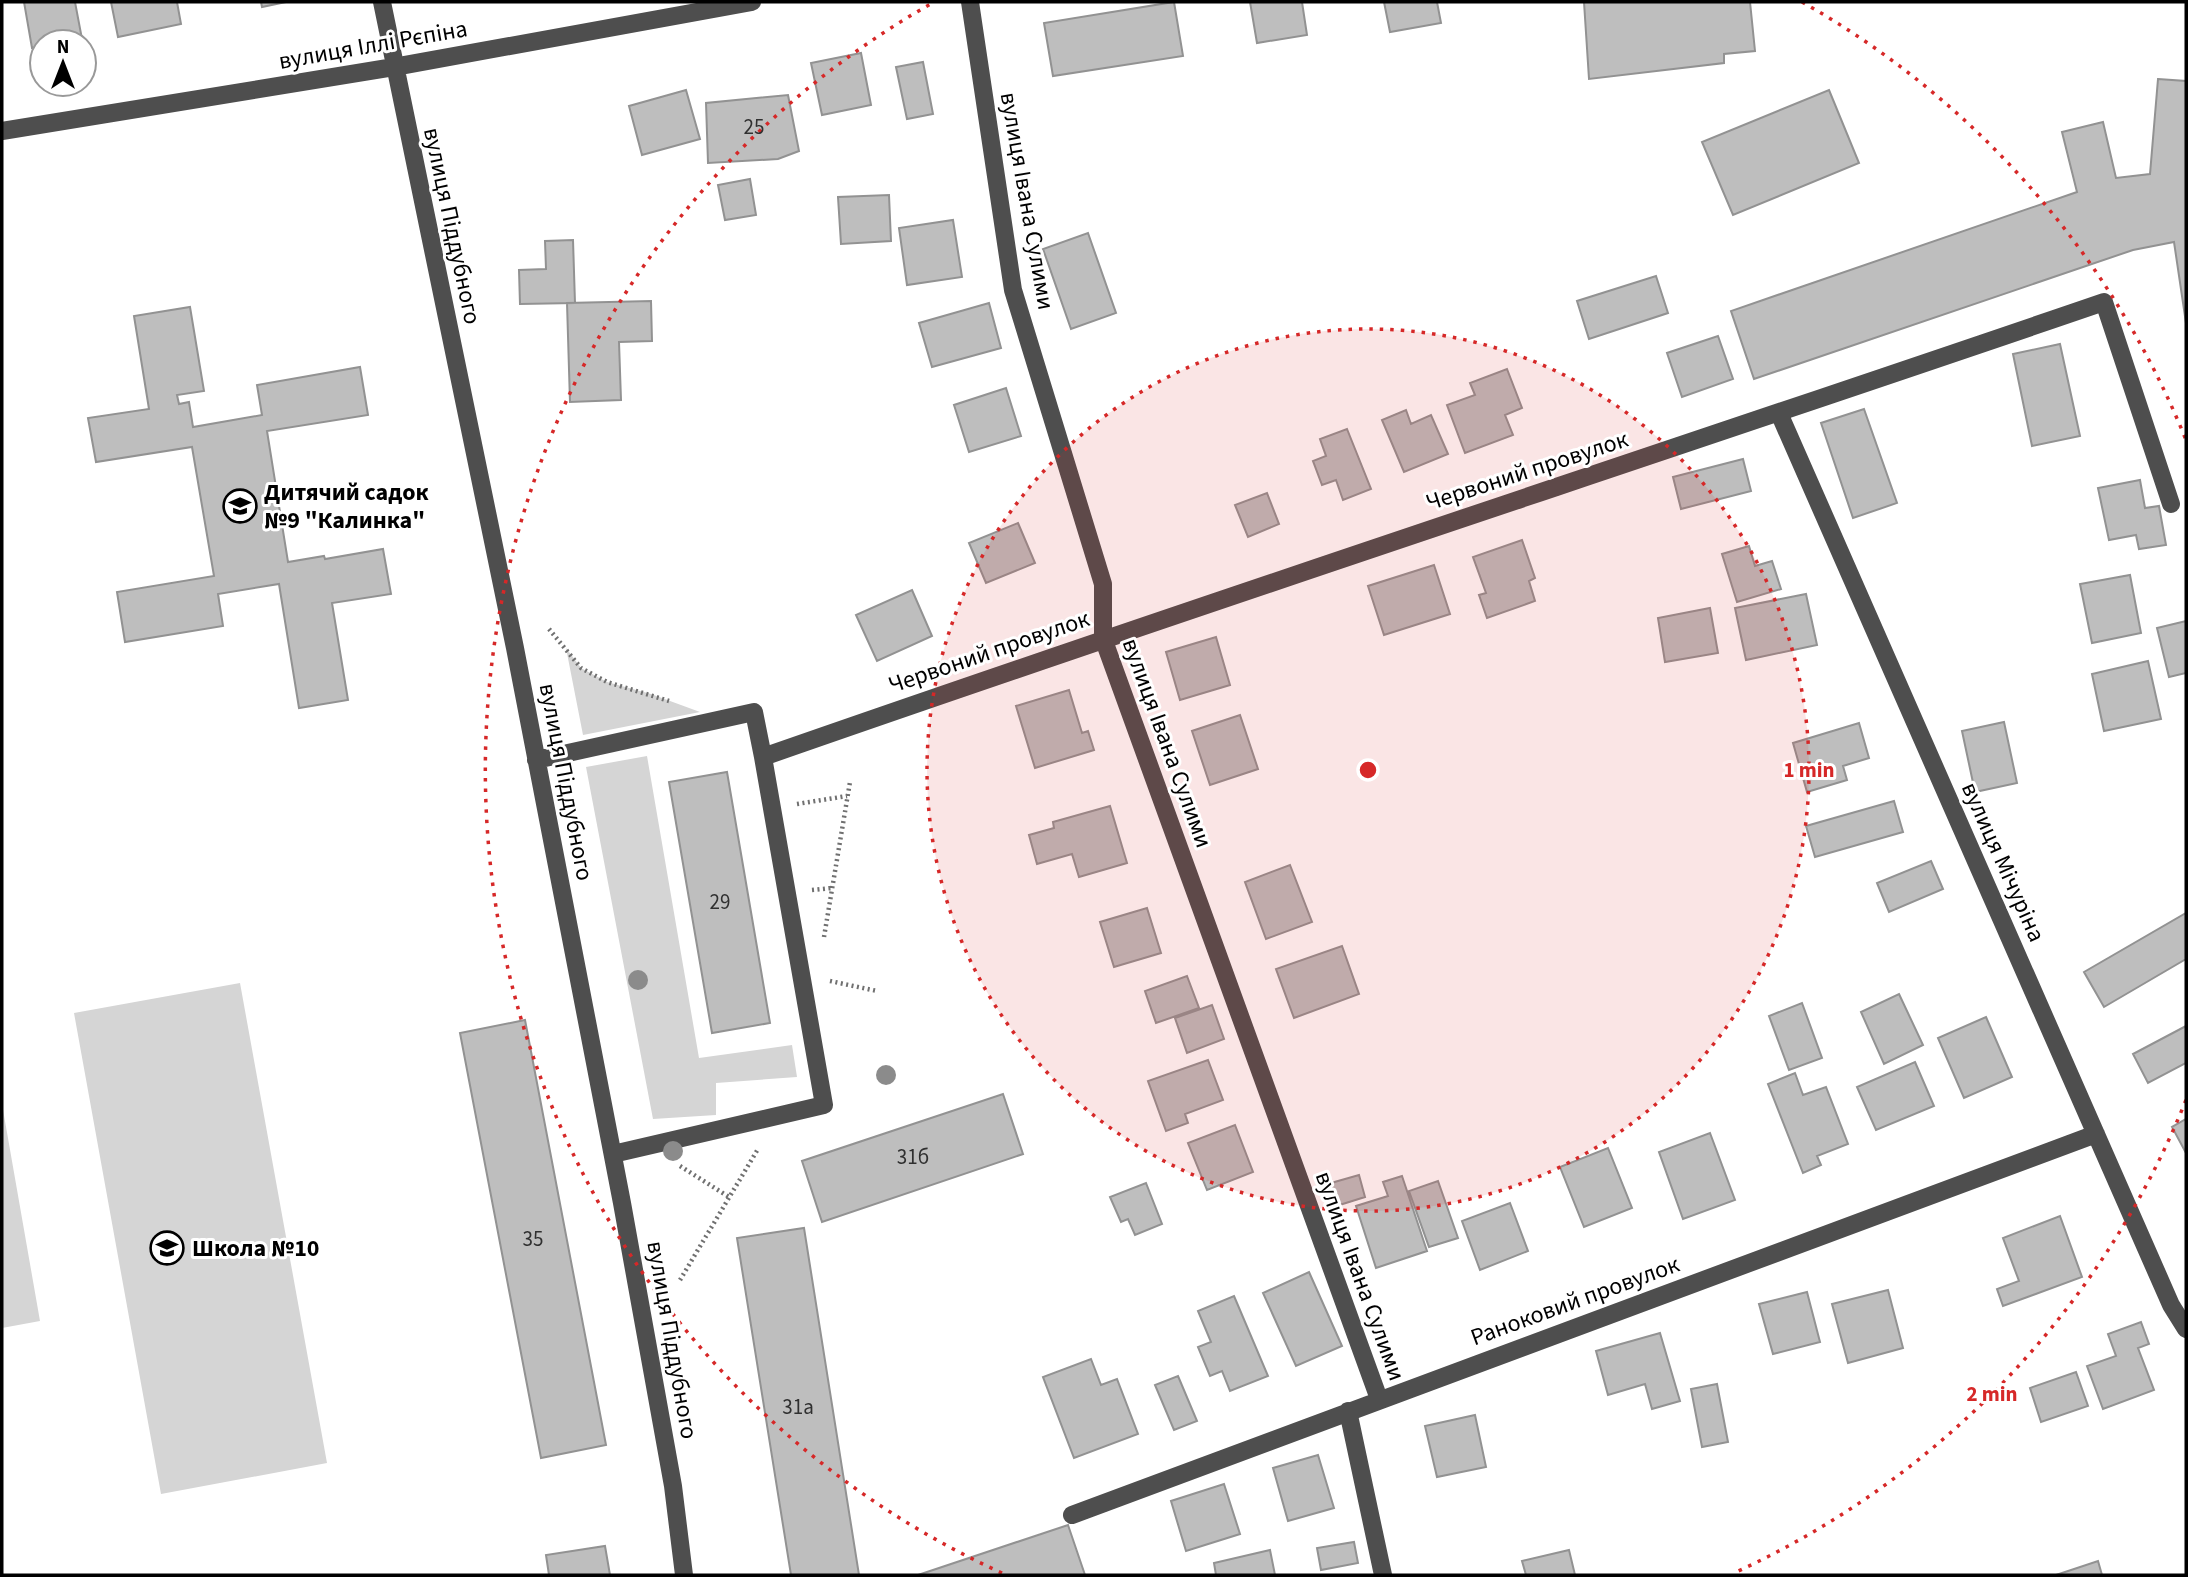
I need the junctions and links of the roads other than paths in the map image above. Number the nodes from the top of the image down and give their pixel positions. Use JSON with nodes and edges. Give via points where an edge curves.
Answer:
{"nodes":[{"id":1,"x":382,"y":2,"type":"edge"},
{"id":2,"x":752,"y":2,"type":"edge"},
{"id":3,"x":970,"y":2,"type":"edge"},
{"id":4,"x":394,"y":67,"type":"junction"},
{"id":5,"x":2,"y":131,"type":"edge"},
{"id":6,"x":1779,"y":413,"type":"junction"},
{"id":7,"x":2171,"y":504,"type":"dead end"},
{"id":8,"x":1102,"y":638,"type":"junction"},
{"id":9,"x":763,"y":757,"type":"junction"},
{"id":10,"x":536,"y":760,"type":"junction"},
{"id":11,"x":2096,"y":1134,"type":"junction"},
{"id":12,"x":613,"y":1154,"type":"junction"},
{"id":13,"x":2186,"y":1329,"type":"edge"},
{"id":14,"x":1379,"y":1399,"type":"junction"},
{"id":15,"x":1349,"y":1411,"type":"junction"},
{"id":16,"x":1072,"y":1515,"type":"dead end"},
{"id":17,"x":684,"y":1575,"type":"edge"},
{"id":18,"x":1383,"y":1575,"type":"edge"}],
"edges":[{"from":1,"to":4,"type":"street","name":"вулиця Піддубного"},
{"from":2,"to":4,"type":"street","name":"вулиця Іллі Рєпіна"},
{"from":3,"to":8,"type":"street","name":"вулиця Івана Сулими","via":[[1013,290],[1102,584]]},
{"from":4,"to":5,"type":"street","name":"вулиця Іллі Рєпіна"},
{"from":4,"to":10,"type":"street","name":"вулиця Піддубного"},
{"from":6,"to":7,"type":"street","name":"Червоний провулок","via":[[2104,302]]},
{"from":6,"to":8,"type":"street","name":"Червоний провулок"},
{"from":6,"to":11,"type":"street","name":"вулиця Мічуріна"},
{"from":8,"to":9,"type":"street","name":"Червоний провулок"},
{"from":8,"to":14,"type":"street","name":"вулиця Івана Сулими"},
{"from":9,"to":10,"type":"street","via":[[754,712]]},
{"from":9,"to":12,"type":"street","via":[[824,1105]]},
{"from":10,"to":12,"type":"street","name":"вулиця Піддубного"},
{"from":11,"to":13,"type":"street","name":"вулиця Мічуріна","via":[[2171,1305]]},
{"from":11,"to":14,"type":"street","name":"Раноковий провулок"},
{"from":12,"to":17,"type":"street","name":"вулиця Піддубного","via":[[673,1486]]},
{"from":14,"to":15,"type":"street","name":"Раноковий провулок"},
{"from":15,"to":16,"type":"street","name":"Раноковий провулок"},
{"from":15,"to":18,"type":"street"}]}
